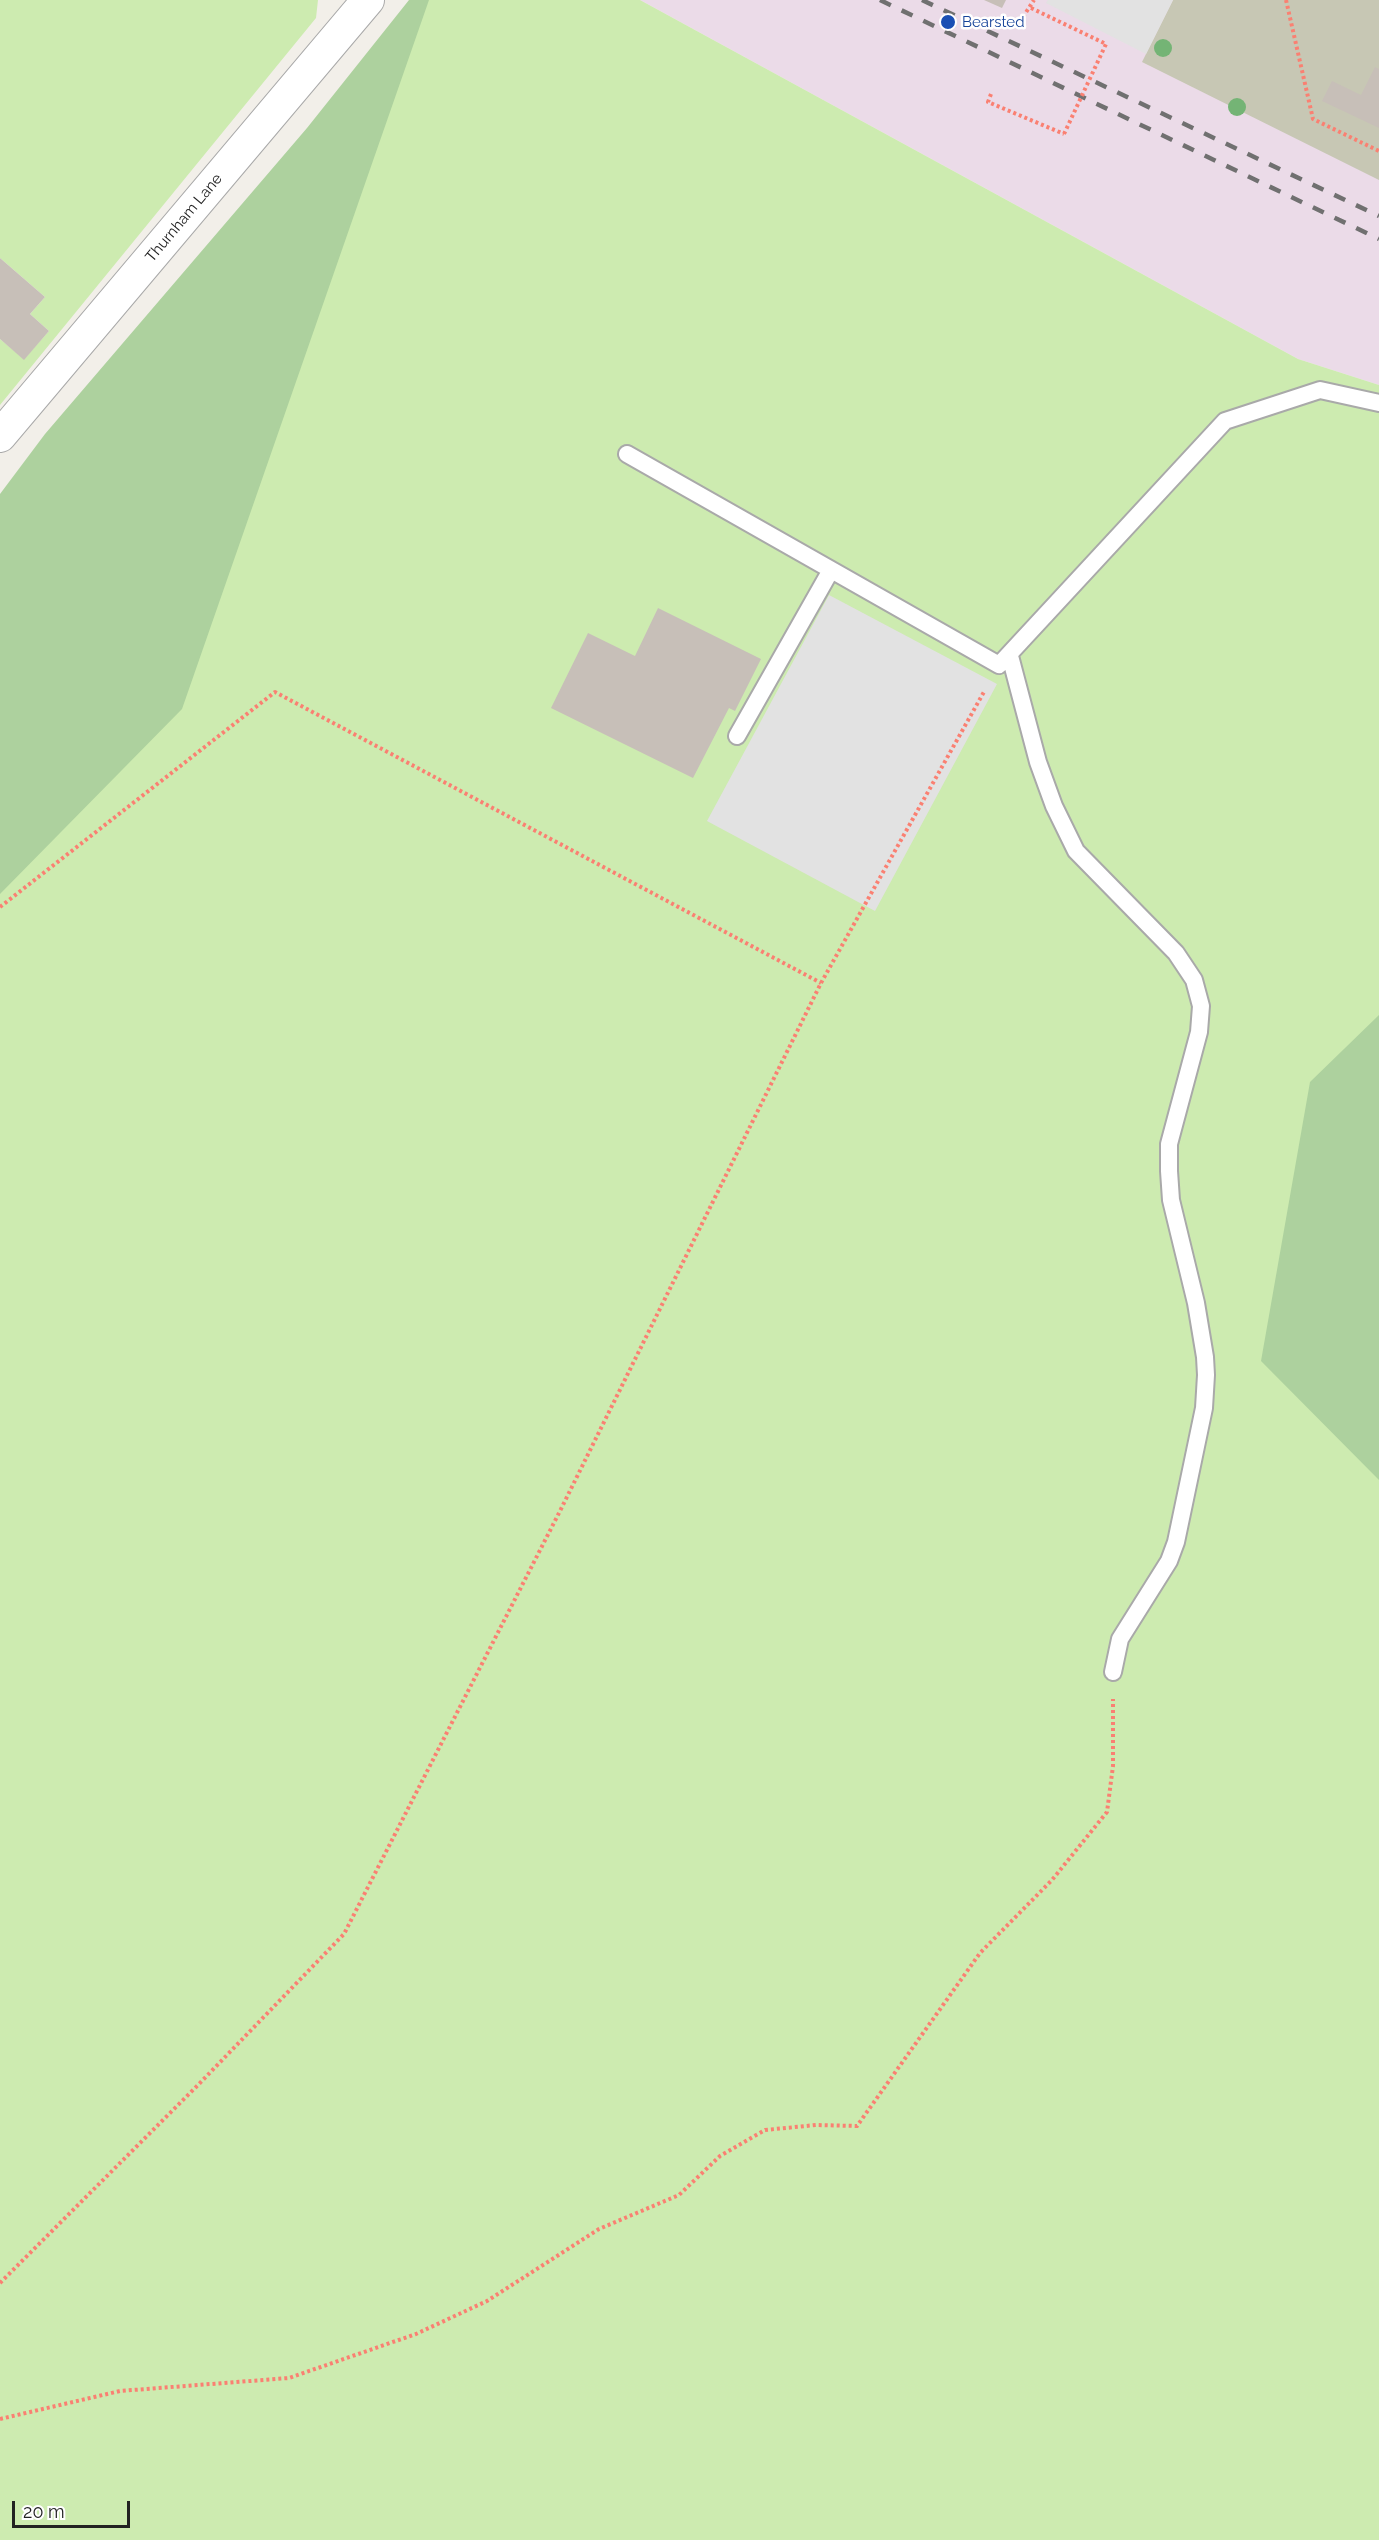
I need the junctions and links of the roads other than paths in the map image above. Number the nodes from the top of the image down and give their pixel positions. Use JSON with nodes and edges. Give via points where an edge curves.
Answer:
{"nodes":[{"id":1,"x":368,"y":0,"type":"edge"},
{"id":2,"x":1379,"y":403,"type":"edge"},
{"id":3,"x":0,"y":436,"type":"edge"},
{"id":4,"x":627,"y":454,"type":"dead end"},
{"id":5,"x":831,"y":570,"type":"junction"},
{"id":6,"x":1004,"y":661,"type":"junction"},
{"id":7,"x":737,"y":735,"type":"dead end"},
{"id":8,"x":1113,"y":1672,"type":"road end"}],
"edges":[{"from":1,"to":3,"type":"street","name":"Thurnham Lane"},
{"from":2,"to":6,"type":"lane","via":[[1320,390],[1225,421]]},
{"from":4,"to":5,"type":"lane"},
{"from":5,"to":6,"type":"lane"},
{"from":5,"to":7,"type":"lane"},
{"from":6,"to":8,"type":"lane","via":[[1054,806],[1072,844],[1176,953],[1194,980],[1201,1006],[1199,1032],[1169,1144],[1169,1172],[1171,1200],[1205,1357],[1204,1408],[1176,1542],[1169,1562],[1120,1639]]}]}
